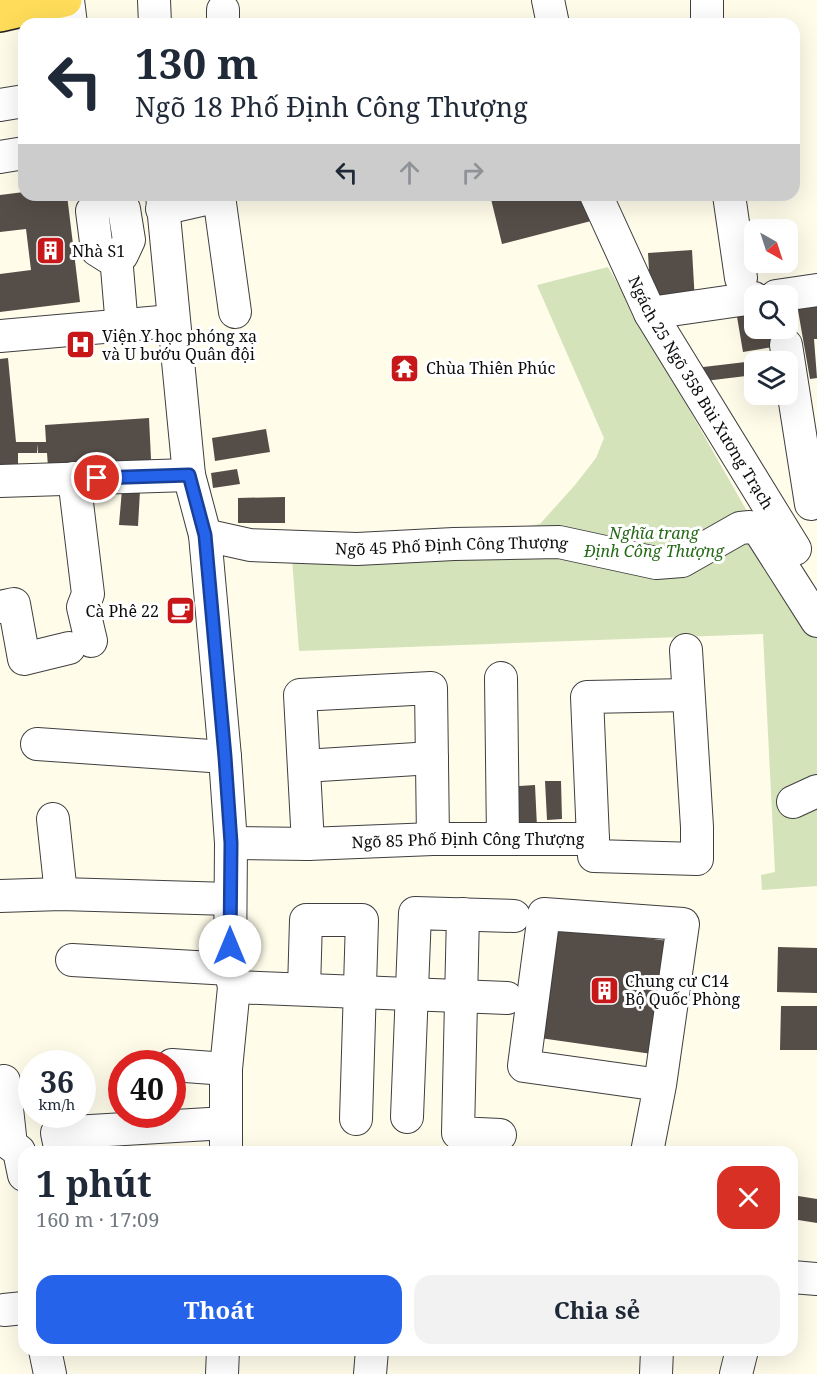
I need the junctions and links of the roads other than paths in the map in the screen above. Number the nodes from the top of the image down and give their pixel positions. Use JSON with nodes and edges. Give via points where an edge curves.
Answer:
{"nodes":[{"id":1,"x":67,"y":0,"type":"edge"},
{"id":2,"x":154,"y":0,"type":"edge"},
{"id":3,"x":548,"y":0,"type":"edge"},
{"id":4,"x":707,"y":0,"type":"edge"},
{"id":5,"x":0,"y":15,"type":"edge"},
{"id":6,"x":70,"y":18,"type":"edge"},
{"id":7,"x":155,"y":18,"type":"edge"},
{"id":8,"x":552,"y":18,"type":"edge"},
{"id":9,"x":707,"y":18,"type":"edge"},
{"id":10,"x":18,"y":102,"type":"edge"},
{"id":11,"x":0,"y":105,"type":"edge"},
{"id":12,"x":18,"y":154,"type":"edge"},
{"id":13,"x":0,"y":157,"type":"edge"},
{"id":14,"x":193,"y":201,"type":"edge"},
{"id":15,"x":220,"y":201,"type":"edge"},
{"id":16,"x":599,"y":201,"type":"edge"},
{"id":17,"x":730,"y":201,"type":"edge"},
{"id":18,"x":162,"y":207,"type":"edge"},
{"id":19,"x":747,"y":285,"type":"edge"},
{"id":20,"x":744,"y":289,"type":"edge"},
{"id":21,"x":817,"y":290,"type":"edge"},
{"id":22,"x":798,"y":293,"type":"edge"},
{"id":23,"x":235,"y":312,"type":"dead end"},
{"id":24,"x":650,"y":313,"type":"junction"},
{"id":25,"x":172,"y":321,"type":"junction"},
{"id":26,"x":122,"y":327,"type":"junction"},
{"id":27,"x":0,"y":336,"type":"edge"},
{"id":28,"x":786,"y":345,"type":"dead end"},
{"id":29,"x":805,"y":385,"type":"edge"},
{"id":30,"x":811,"y":469,"type":"edge"},
{"id":31,"x":189,"y":475,"type":"junction"},
{"id":32,"x":74,"y":478,"type":"junction"},
{"id":33,"x":0,"y":481,"type":"edge"},
{"id":34,"x":814,"y":503,"type":"edge"},
{"id":35,"x":771,"y":510,"type":"junction"},
{"id":36,"x":205,"y":535,"type":"junction"},
{"id":37,"x":817,"y":581,"type":"edge"},
{"id":38,"x":0,"y":607,"type":"edge"},
{"id":39,"x":817,"y":621,"type":"edge"},
{"id":40,"x":686,"y":650,"type":"dead end"},
{"id":41,"x":503,"y":678,"type":"dead end"},
{"id":42,"x":688,"y":694,"type":"junction"},
{"id":43,"x":38,"y":744,"type":"dead end"},
{"id":44,"x":225,"y":757,"type":"junction"},
{"id":45,"x":432,"y":758,"type":"junction"},
{"id":46,"x":304,"y":766,"type":"junction"},
{"id":47,"x":53,"y":819,"type":"dead end"},
{"id":48,"x":593,"y":838,"type":"junction"},
{"id":49,"x":433,"y":839,"type":"junction"},
{"id":50,"x":503,"y":839,"type":"junction"},
{"id":51,"x":231,"y":843,"type":"junction"},
{"id":52,"x":308,"y":844,"type":"junction"},
{"id":53,"x":61,"y":894,"type":"junction"},
{"id":54,"x":0,"y":896,"type":"edge"},
{"id":55,"x":230,"y":899,"type":"junction"},
{"id":56,"x":464,"y":914,"type":"junction"},
{"id":57,"x":514,"y":916,"type":"dead end"},
{"id":58,"x":72,"y":960,"type":"dead end"},
{"id":59,"x":232,"y":978,"type":"junction"},
{"id":60,"x":304,"y":989,"type":"junction"},
{"id":61,"x":362,"y":991,"type":"junction"},
{"id":62,"x":413,"y":994,"type":"junction"},
{"id":63,"x":460,"y":996,"type":"junction"},
{"id":64,"x":507,"y":998,"type":"dead end"},
{"id":65,"x":186,"y":1066,"type":"edge"},
{"id":66,"x":226,"y":1069,"type":"junction"},
{"id":67,"x":4,"y":1081,"type":"dead end"},
{"id":68,"x":660,"y":1084,"type":"junction"},
{"id":69,"x":407,"y":1117,"type":"dead end"},
{"id":70,"x":356,"y":1119,"type":"dead end"},
{"id":71,"x":500,"y":1135,"type":"dead end"},
{"id":72,"x":52,"y":1137,"type":"edge"},
{"id":73,"x":226,"y":1138,"type":"edge"},
{"id":74,"x":6,"y":1146,"type":"edge"},
{"id":75,"x":648,"y":1146,"type":"edge"},
{"id":76,"x":798,"y":1277,"type":"edge"},
{"id":77,"x":817,"y":1279,"type":"edge"},
{"id":78,"x":46,"y":1356,"type":"edge"},
{"id":79,"x":223,"y":1356,"type":"edge"},
{"id":80,"x":372,"y":1356,"type":"edge"},
{"id":81,"x":657,"y":1356,"type":"edge"},
{"id":82,"x":740,"y":1356,"type":"edge"},
{"id":83,"x":50,"y":1374,"type":"edge"},
{"id":84,"x":222,"y":1374,"type":"edge"},
{"id":85,"x":370,"y":1374,"type":"edge"},
{"id":86,"x":656,"y":1374,"type":"edge"},
{"id":87,"x":736,"y":1374,"type":"edge"}],
"edges":[{"from":1,"to":5,"type":"main road"},
{"from":1,"to":6,"type":"street"},
{"from":2,"to":7,"type":"street"},
{"from":3,"to":8,"type":"street"},
{"from":4,"to":9,"type":"street"},
{"from":10,"to":11,"type":"street"},
{"from":12,"to":13,"type":"street"},
{"from":14,"to":18,"type":"street"},
{"from":15,"to":23,"type":"street"},
{"from":16,"to":24,"type":"street","name":"Ngách 25 Ngõ 358 Bùi Xương Trạch"},
{"from":17,"to":19,"type":"street"},
{"from":18,"to":25,"type":"street"},
{"from":18,"to":26,"type":"street","via":[[126,226],[129,240],[122,255],[116,256]]},
{"from":20,"to":24,"type":"street"},
{"from":21,"to":22,"type":"street"},
{"from":24,"to":35,"type":"street","name":"Ngách 25 Ngõ 358 Bùi Xương Trạch"},
{"from":25,"to":26,"type":"street"},
{"from":25,"to":31,"type":"street"},
{"from":26,"to":27,"type":"street"},
{"from":28,"to":29,"type":"street"},
{"from":29,"to":30,"type":"street"},
{"from":30,"to":34,"type":"street"},
{"from":31,"to":32,"type":"street"},
{"from":31,"to":36,"type":"street"},
{"from":32,"to":33,"type":"street"},
{"from":32,"to":38,"type":"street","via":[[88,594],[80,644],[24,659],[14,604]]},
{"from":34,"to":35,"type":"street"},
{"from":35,"to":37,"type":"street","name":"Ngách 25 Ngõ 358 Bùi Xương Trạch"},
{"from":36,"to":39,"type":"street","name":"Ngõ 45 Phố Định Công Thượng","via":[[250,545],[357,549],[559,542],[656,563],[681,561],[740,528],[750,527],[759,530]]},
{"from":36,"to":44,"type":"street"},
{"from":40,"to":42,"type":"street","name":"Ngõ 85 Phố Định Công Thượng"},
{"from":41,"to":50,"type":"street"},
{"from":42,"to":48,"type":"street","via":[[587,697]]},
{"from":42,"to":48,"type":"street","name":"Ngõ 85 Phố Định Công Thượng","via":[[697,859],[594,856]]},
{"from":43,"to":44,"type":"street"},
{"from":44,"to":51,"type":"street"},
{"from":45,"to":46,"type":"street"},
{"from":45,"to":46,"type":"street","via":[[431,688],[300,695]]},
{"from":45,"to":49,"type":"street"},
{"from":46,"to":52,"type":"street"},
{"from":47,"to":53,"type":"street"},
{"from":48,"to":50,"type":"street","name":"Ngõ 85 Phố Định Công Thượng"},
{"from":49,"to":50,"type":"street","name":"Ngõ 85 Phố Định Công Thượng"},
{"from":49,"to":52,"type":"street","name":"Ngõ 85 Phố Định Công Thượng"},
{"from":51,"to":52,"type":"street","name":"Ngõ 85 Phố Định Công Thượng"},
{"from":51,"to":55,"type":"street"},
{"from":53,"to":54,"type":"street"},
{"from":53,"to":55,"type":"street"},
{"from":55,"to":59,"type":"street"},
{"from":56,"to":57,"type":"street"},
{"from":56,"to":62,"type":"street","via":[[415,913]]},
{"from":56,"to":63,"type":"street"},
{"from":58,"to":59,"type":"street"},
{"from":59,"to":60,"type":"street"},
{"from":59,"to":66,"type":"street"},
{"from":60,"to":61,"type":"street"},
{"from":60,"to":61,"type":"street","via":[[306,921],[362,920]]},
{"from":61,"to":62,"type":"street"},
{"from":61,"to":70,"type":"street"},
{"from":62,"to":63,"type":"street"},
{"from":62,"to":69,"type":"street"},
{"from":63,"to":64,"type":"street"},
{"from":63,"to":71,"type":"street","via":[[458,1133]]},
{"from":65,"to":66,"type":"street"},
{"from":66,"to":73,"type":"street"},
{"from":67,"to":74,"type":"street"},
{"from":68,"to":68,"type":"street","via":[[683,924],[544,914],[524,1066]]},
{"from":68,"to":75,"type":"street"},
{"from":72,"to":73,"type":"street"},
{"from":76,"to":77,"type":"street"},
{"from":78,"to":83,"type":"street"},
{"from":79,"to":84,"type":"street"},
{"from":80,"to":85,"type":"street"},
{"from":81,"to":86,"type":"street"},
{"from":82,"to":87,"type":"street"}]}
